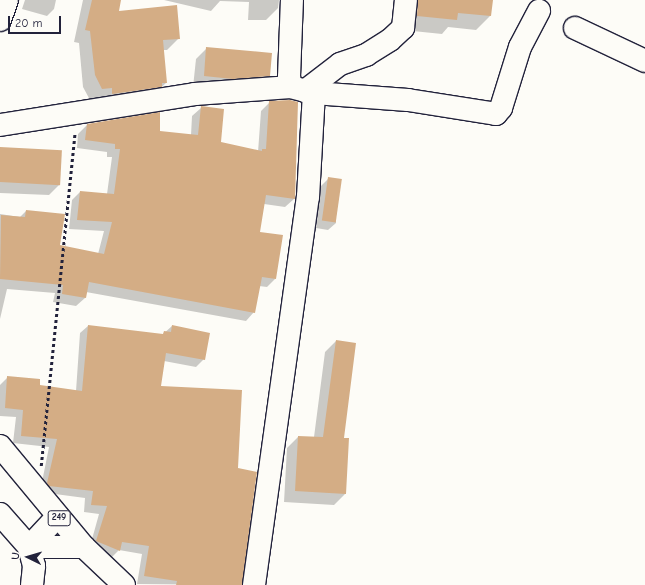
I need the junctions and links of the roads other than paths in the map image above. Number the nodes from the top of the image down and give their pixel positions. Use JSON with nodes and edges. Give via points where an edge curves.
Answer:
{"nodes":[{"id":1,"x":7,"y":0,"type":"edge"},
{"id":2,"x":292,"y":0,"type":"edge"},
{"id":3,"x":406,"y":0,"type":"edge"},
{"id":4,"x":539,"y":11,"type":"dead end"},
{"id":5,"x":0,"y":20,"type":"edge"},
{"id":6,"x":575,"y":28,"type":"dead end"},
{"id":7,"x":645,"y":61,"type":"edge"},
{"id":8,"x":303,"y":91,"type":"junction"},
{"id":9,"x":0,"y":124,"type":"edge"},
{"id":10,"x":0,"y":446,"type":"edge"},
{"id":11,"x":0,"y":514,"type":"edge"},
{"id":12,"x":58,"y":516,"type":"junction"},
{"id":13,"x":29,"y":547,"type":"junction"},
{"id":14,"x":84,"y":547,"type":"junction"},
{"id":15,"x":32,"y":585,"type":"edge"},
{"id":16,"x":124,"y":585,"type":"edge"},
{"id":17,"x":254,"y":585,"type":"edge"}],
"edges":[{"from":1,"to":5,"type":"street"},
{"from":2,"to":8,"type":"street","via":[[289,77]]},
{"from":3,"to":8,"type":"street","via":[[403,28],[390,40],[366,55],[340,64]]},
{"from":4,"to":8,"type":"street","via":[[520,47],[499,113],[490,114],[408,100]]},
{"from":6,"to":7,"type":"street"},
{"from":8,"to":9,"type":"street","via":[[195,94]]},
{"from":8,"to":17,"type":"street","via":[[308,197]]},
{"from":10,"to":12,"type":"street","number":"249"},
{"from":11,"to":13,"type":"street"},
{"from":12,"to":13,"type":"street"},
{"from":12,"to":14,"type":"street","number":"249"},
{"from":13,"to":14,"type":"street"},
{"from":13,"to":15,"type":"street","via":[[34,566]]},
{"from":14,"to":16,"type":"street","number":"249"}]}
